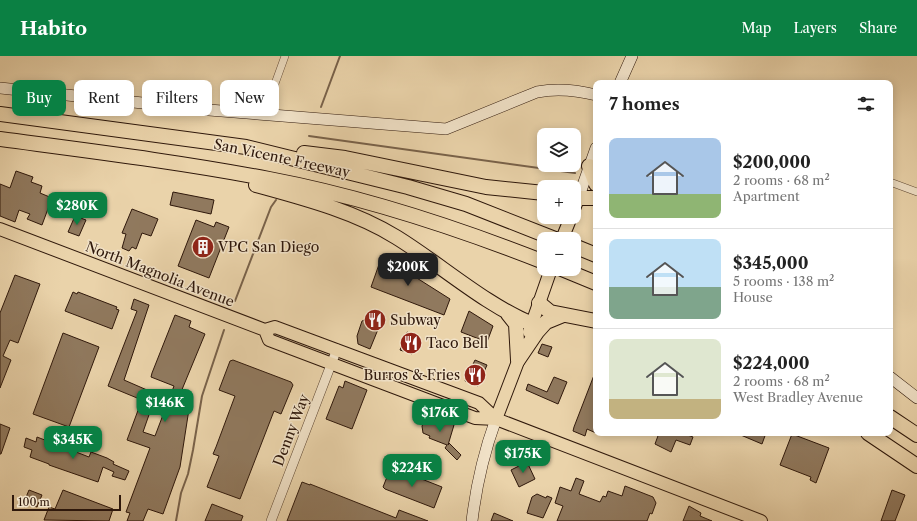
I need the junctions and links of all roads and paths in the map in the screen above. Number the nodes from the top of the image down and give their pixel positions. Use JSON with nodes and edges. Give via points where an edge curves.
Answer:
{"nodes":[{"id":1,"x":285,"y":56,"type":"edge"},
{"id":2,"x":632,"y":56,"type":"edge"},
{"id":3,"x":276,"y":80,"type":"edge"},
{"id":4,"x":621,"y":80,"type":"edge"},
{"id":5,"x":0,"y":88,"type":"edge"},
{"id":6,"x":593,"y":94,"type":"edge"},
{"id":7,"x":220,"y":111,"type":"edge"},
{"id":8,"x":0,"y":114,"type":"edge"},
{"id":9,"x":279,"y":115,"type":"edge"},
{"id":10,"x":0,"y":139,"type":"edge"},
{"id":11,"x":246,"y":147,"type":"junction"},
{"id":12,"x":593,"y":156,"type":"edge"},
{"id":13,"x":186,"y":166,"type":"junction"},
{"id":14,"x":589,"y":166,"type":"junction"},
{"id":15,"x":593,"y":176,"type":"edge"},
{"id":16,"x":893,"y":183,"type":"edge"},
{"id":17,"x":581,"y":187,"type":"edge"},
{"id":18,"x":537,"y":192,"type":"edge"},
{"id":19,"x":917,"y":192,"type":"edge"},
{"id":20,"x":593,"y":199,"type":"edge"},
{"id":21,"x":581,"y":201,"type":"edge"},
{"id":22,"x":0,"y":229,"type":"edge"},
{"id":23,"x":537,"y":232,"type":"edge"},
{"id":24,"x":581,"y":249,"type":"edge"},
{"id":25,"x":593,"y":254,"type":"edge"},
{"id":26,"x":537,"y":259,"type":"edge"},
{"id":27,"x":549,"y":276,"type":"edge"},
{"id":28,"x":579,"y":276,"type":"edge"},
{"id":29,"x":593,"y":282,"type":"edge"},
{"id":30,"x":539,"y":303,"type":"junction"},
{"id":31,"x":500,"y":307,"type":"junction"},
{"id":32,"x":563,"y":315,"type":"junction"},
{"id":33,"x":593,"y":320,"type":"edge"},
{"id":34,"x":532,"y":324,"type":"junction"},
{"id":35,"x":265,"y":330,"type":"junction"},
{"id":36,"x":337,"y":349,"type":"junction"},
{"id":37,"x":518,"y":360,"type":"junction"},
{"id":38,"x":331,"y":364,"type":"junction"},
{"id":39,"x":893,"y":379,"type":"edge"},
{"id":40,"x":917,"y":398,"type":"edge"},
{"id":41,"x":496,"y":419,"type":"junction"},
{"id":42,"x":893,"y":419,"type":"edge"},
{"id":43,"x":917,"y":435,"type":"edge"},
{"id":44,"x":872,"y":436,"type":"edge"},
{"id":45,"x":917,"y":466,"type":"edge"},
{"id":46,"x":747,"y":518,"type":"edge"},
{"id":47,"x":271,"y":521,"type":"edge"},
{"id":48,"x":472,"y":521,"type":"edge"},
{"id":49,"x":761,"y":521,"type":"edge"}],
"edges":[{"from":1,"to":3,"type":"street"},
{"from":2,"to":4,"type":"main road"},
{"from":5,"to":7,"type":"main road"},
{"from":6,"to":9,"type":"main road","via":[[578,90],[537,92],[446,129]]},
{"from":8,"to":11,"type":"highway","name":"San Vicente Freeway"},
{"from":10,"to":13,"type":"highway","name":"San Vicente Freeway"},
{"from":11,"to":18,"type":"highway","via":[[345,158],[486,187]]},
{"from":11,"to":23,"type":"highway","name":"San Vicente Freeway","via":[[408,187],[466,204]]},
{"from":12,"to":14,"type":"main road"},
{"from":13,"to":26,"type":"highway","name":"San Vicente Freeway","via":[[270,179],[395,209],[473,234]]},
{"from":13,"to":31,"type":"highway","via":[[310,200],[362,220],[395,236]]},
{"from":14,"to":15,"type":"highway"},
{"from":14,"to":17,"type":"main road"},
{"from":16,"to":19,"type":"street"},
{"from":20,"to":21,"type":"highway"},
{"from":22,"to":35,"type":"main road","name":"North Magnolia Avenue"},
{"from":24,"to":25,"type":"highway"},
{"from":27,"to":30,"type":"main road"},
{"from":28,"to":29,"type":"highway"},
{"from":30,"to":32,"type":"highway","via":[[550,312]]},
{"from":30,"to":34,"type":"main road"},
{"from":31,"to":34,"type":"highway"},
{"from":31,"to":37,"type":"highway","via":[[516,324]]},
{"from":32,"to":33,"type":"highway"},
{"from":32,"to":37,"type":"highway","via":[[546,322],[536,332]]},
{"from":34,"to":37,"type":"main road"},
{"from":35,"to":36,"type":"main road","name":"North Magnolia Avenue","via":[[275,327]]},
{"from":35,"to":38,"type":"main road","name":"North Magnolia Avenue","via":[[269,340]]},
{"from":36,"to":38,"type":"street","name":"Denny Way"},
{"from":36,"to":41,"type":"main road","name":"North Magnolia Avenue","via":[[479,403]]},
{"from":37,"to":41,"type":"main road"},
{"from":38,"to":41,"type":"main road","name":"North Magnolia Avenue","via":[[475,418]]},
{"from":38,"to":47,"type":"street","name":"Denny Way"},
{"from":39,"to":40,"type":"main road"},
{"from":41,"to":46,"type":"main road","name":"North Magnolia Avenue"},
{"from":41,"to":48,"type":"main road","via":[[474,499]]},
{"from":42,"to":43,"type":"highway"},
{"from":44,"to":45,"type":"highway"},
{"from":46,"to":49,"type":"main road","name":"North Magnolia Avenue"}]}
